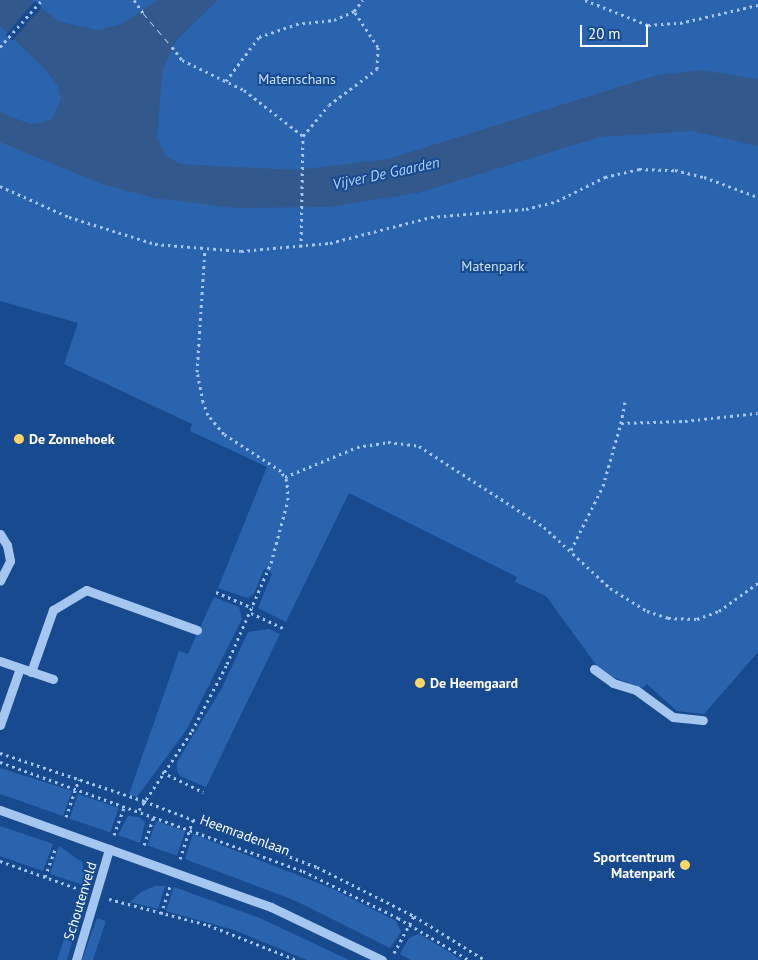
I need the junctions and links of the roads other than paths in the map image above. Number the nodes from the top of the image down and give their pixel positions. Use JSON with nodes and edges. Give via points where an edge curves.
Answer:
{"nodes":[{"id":1,"x":0,"y":534,"type":"edge"},
{"id":2,"x":0,"y":580,"type":"edge"},
{"id":3,"x":196,"y":630,"type":"dead end"},
{"id":4,"x":0,"y":661,"type":"edge"},
{"id":5,"x":20,"y":668,"type":"junction"},
{"id":6,"x":594,"y":669,"type":"dead end"},
{"id":7,"x":31,"y":672,"type":"junction"},
{"id":8,"x":53,"y":679,"type":"dead end"},
{"id":9,"x":703,"y":720,"type":"dead end"},
{"id":10,"x":0,"y":725,"type":"edge"},
{"id":11,"x":0,"y":810,"type":"edge"},
{"id":12,"x":109,"y":849,"type":"junction"},
{"id":13,"x":76,"y":960,"type":"edge"},
{"id":14,"x":382,"y":960,"type":"edge"}],
"edges":[{"from":1,"to":2,"type":"street","via":[[7,544],[10,561]]},
{"from":3,"to":7,"type":"street","via":[[86,590],[53,610]]},
{"from":4,"to":5,"type":"street"},
{"from":5,"to":7,"type":"street"},
{"from":5,"to":10,"type":"street"},
{"from":6,"to":9,"type":"street","via":[[613,683],[636,690],[673,717]]},
{"from":7,"to":8,"type":"street"},
{"from":11,"to":12,"type":"street"},
{"from":12,"to":13,"type":"street","name":"Schoutenveld"},
{"from":12,"to":14,"type":"street","via":[[271,907]]}]}
